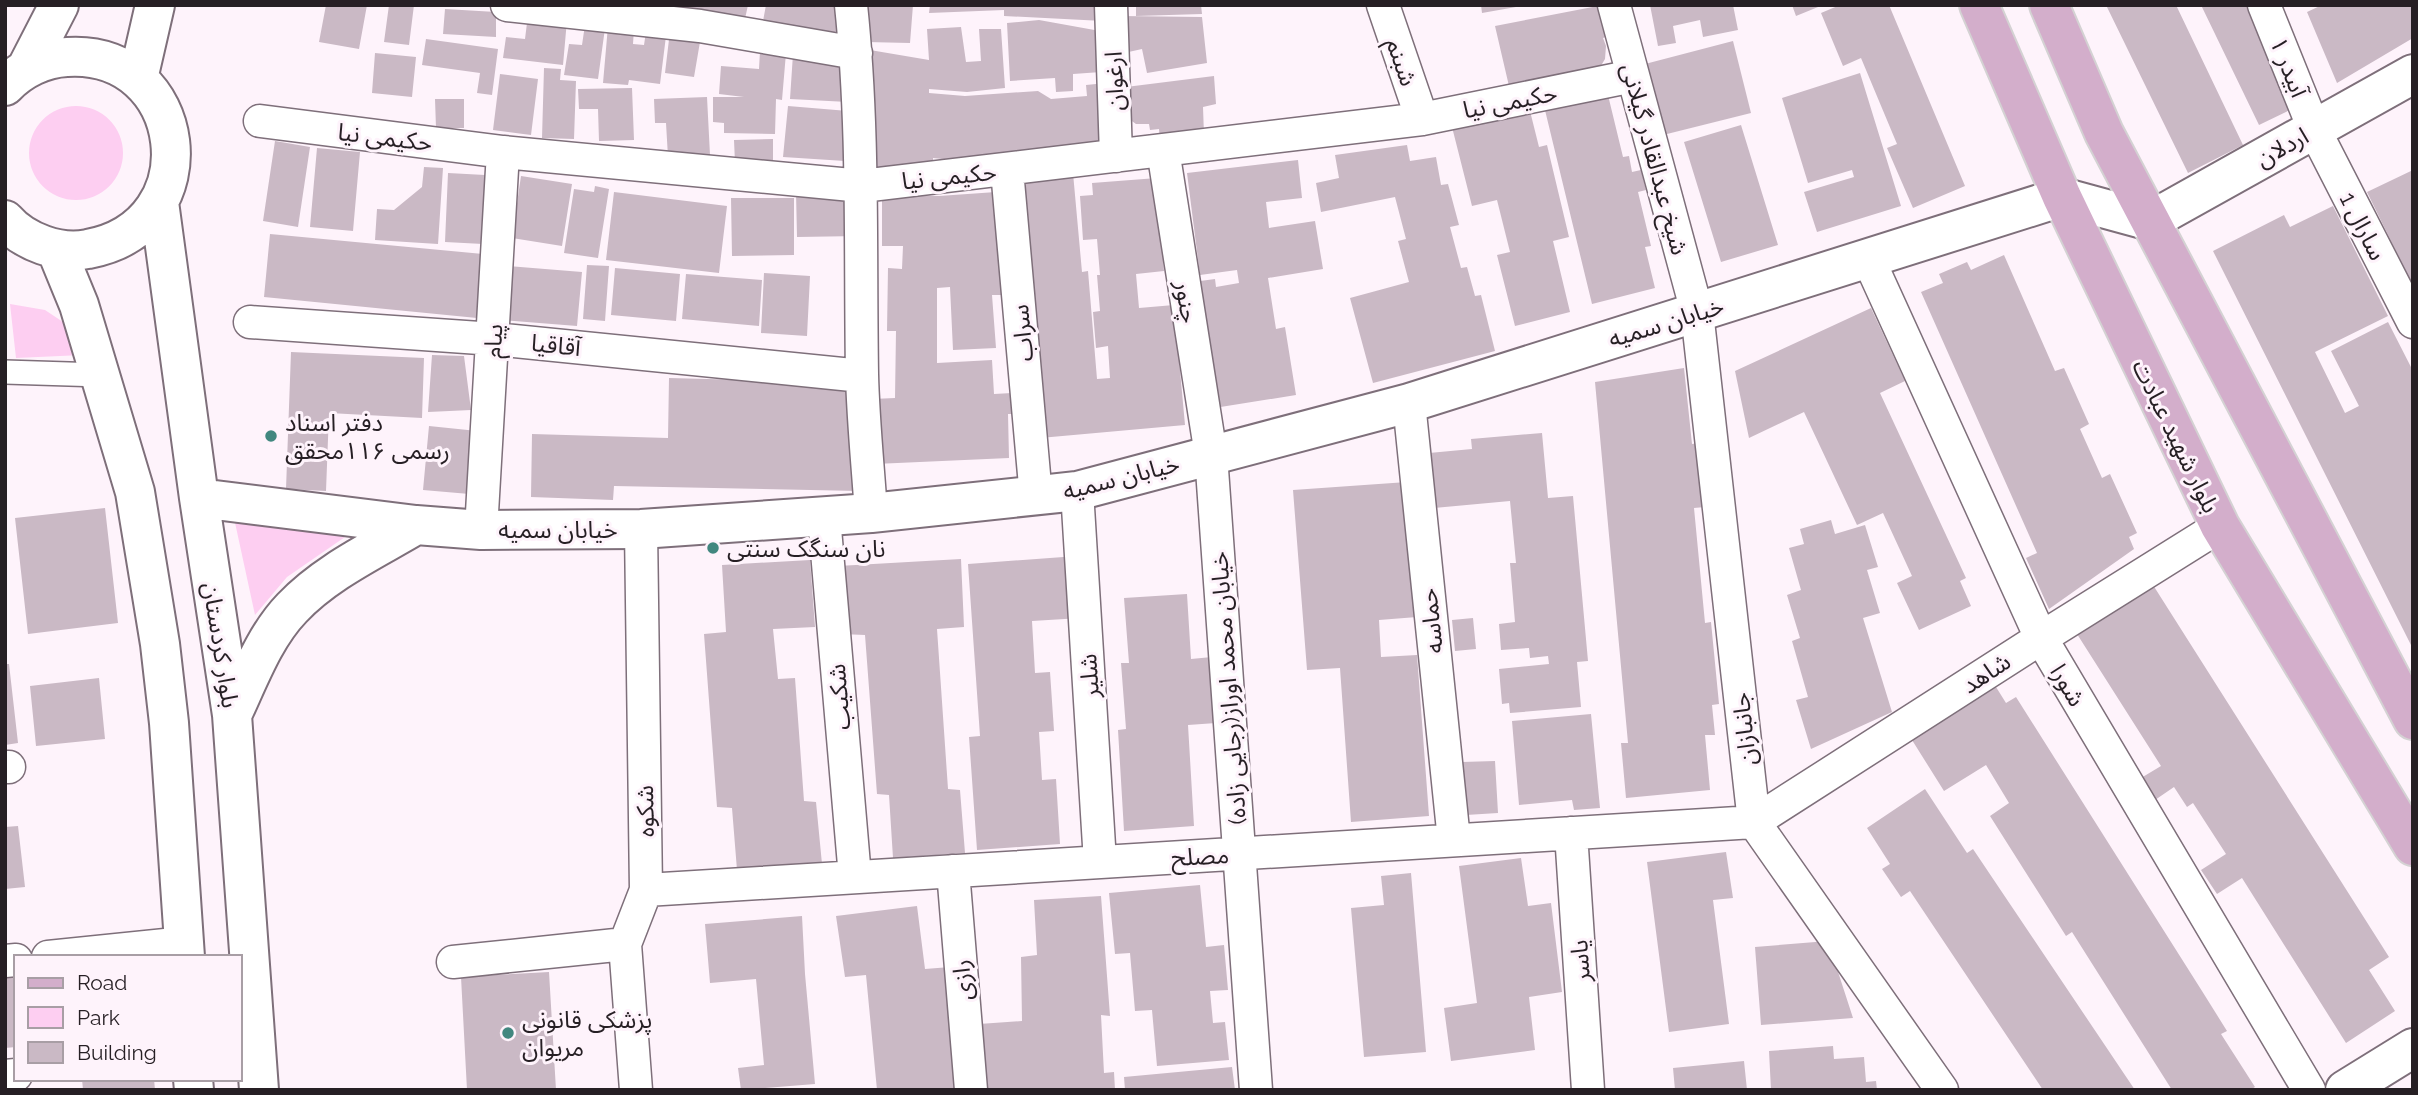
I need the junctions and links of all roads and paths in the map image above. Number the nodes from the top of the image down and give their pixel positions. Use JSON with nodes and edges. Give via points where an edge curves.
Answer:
{"nodes":[{"id":1,"x":59,"y":5,"type":"edge"},
{"id":2,"x":155,"y":5,"type":"edge"},
{"id":3,"x":507,"y":5,"type":"edge"},
{"id":4,"x":851,"y":5,"type":"edge"},
{"id":5,"x":1111,"y":5,"type":"edge"},
{"id":6,"x":1383,"y":5,"type":"edge"},
{"id":7,"x":1614,"y":5,"type":"edge"},
{"id":8,"x":1979,"y":5,"type":"edge"},
{"id":9,"x":2049,"y":5,"type":"edge"},
{"id":10,"x":2264,"y":5,"type":"edge"},
{"id":11,"x":856,"y":52,"type":"junction"},
{"id":12,"x":2413,"y":74,"type":"edge"},
{"id":13,"x":1633,"y":76,"type":"junction"},
{"id":14,"x":16,"y":77,"type":"edge"},
{"id":15,"x":138,"y":79,"type":"junction"},
{"id":16,"x":1422,"y":119,"type":"junction"},
{"id":17,"x":260,"y":121,"type":"dead end"},
{"id":18,"x":2314,"y":129,"type":"junction"},
{"id":19,"x":1163,"y":150,"type":"junction"},
{"id":20,"x":503,"y":152,"type":"junction"},
{"id":21,"x":1116,"y":156,"type":"junction"},
{"id":22,"x":1007,"y":170,"type":"junction"},
{"id":23,"x":862,"y":186,"type":"junction"},
{"id":24,"x":2062,"y":197,"type":"junction"},
{"id":25,"x":159,"y":202,"type":"junction"},
{"id":26,"x":5,"y":220,"type":"edge"},
{"id":27,"x":2150,"y":220,"type":"junction"},
{"id":28,"x":56,"y":249,"type":"junction"},
{"id":29,"x":1868,"y":258,"type":"junction"},
{"id":30,"x":1696,"y":312,"type":"junction"},
{"id":31,"x":250,"y":322,"type":"dead end"},
{"id":32,"x":2413,"y":322,"type":"edge"},
{"id":33,"x":494,"y":339,"type":"junction"},
{"id":34,"x":5,"y":372,"type":"edge"},
{"id":35,"x":101,"y":375,"type":"junction"},
{"id":36,"x":863,"y":376,"type":"junction"},
{"id":37,"x":1409,"y":403,"type":"junction"},
{"id":38,"x":1211,"y":454,"type":"junction"},
{"id":39,"x":1077,"y":491,"type":"junction"},
{"id":40,"x":1036,"y":497,"type":"junction"},
{"id":41,"x":199,"y":498,"type":"junction"},
{"id":42,"x":871,"y":513,"type":"junction"},
{"id":43,"x":824,"y":517,"type":"junction"},
{"id":44,"x":416,"y":525,"type":"junction"},
{"id":45,"x":2220,"y":527,"type":"junction"},
{"id":46,"x":641,"y":529,"type":"junction"},
{"id":47,"x":481,"y":530,"type":"junction"},
{"id":48,"x":2041,"y":638,"type":"junction"},
{"id":49,"x":232,"y":715,"type":"junction"},
{"id":50,"x":2413,"y":720,"type":"edge"},
{"id":51,"x":1754,"y":822,"type":"junction"},
{"id":52,"x":1571,"y":833,"type":"junction"},
{"id":53,"x":1454,"y":840,"type":"junction"},
{"id":54,"x":2413,"y":846,"type":"edge"},
{"id":55,"x":1240,"y":853,"type":"junction"},
{"id":56,"x":1100,"y":862,"type":"junction"},
{"id":57,"x":953,"y":871,"type":"junction"},
{"id":58,"x":855,"y":877,"type":"junction"},
{"id":59,"x":646,"y":890,"type":"junction"},
{"id":60,"x":625,"y":944,"type":"junction"},
{"id":61,"x":185,"y":950,"type":"edge"},
{"id":62,"x":87,"y":955,"type":"edge"},
{"id":63,"x":453,"y":962,"type":"dead end"},
{"id":64,"x":2413,"y":1048,"type":"edge"},
{"id":65,"x":259,"y":1090,"type":"edge"},
{"id":66,"x":636,"y":1090,"type":"edge"},
{"id":67,"x":971,"y":1090,"type":"edge"},
{"id":68,"x":1256,"y":1090,"type":"edge"},
{"id":69,"x":1588,"y":1090,"type":"edge"},
{"id":70,"x":1942,"y":1090,"type":"edge"},
{"id":71,"x":2309,"y":1090,"type":"edge"},
{"id":72,"x":2345,"y":1090,"type":"edge"}],
"edges":[{"from":1,"to":14,"type":"street"},
{"from":2,"to":15,"type":"street"},
{"from":3,"to":11,"type":"street","via":[[700,26]]},
{"from":4,"to":11,"type":"street"},
{"from":5,"to":21,"type":"street","name":"ارغوان"},
{"from":6,"to":16,"type":"street","name":"شبنم"},
{"from":7,"to":13,"type":"street","name":"شیخ عبدالقادر گیلانی"},
{"from":8,"to":24,"type":"main road","name":"بلوار شهید عبادت"},
{"from":9,"to":27,"type":"main road","via":[[2104,133]]},
{"from":10,"to":18,"type":"street","name":"آبیدر ۱"},
{"from":11,"to":23,"type":"street"},
{"from":12,"to":18,"type":"street","name":"اردلان"},
{"from":13,"to":16,"type":"street","name":"حکیمی نیا"},
{"from":13,"to":30,"type":"street","name":"شیخ عبدالقادر گیلانی"},
{"from":14,"to":15,"type":"street","via":[[54,58],[83,56],[112,63]]},
{"from":15,"to":25,"type":"street","via":[[167,123],[172,150],[169,177]]},
{"from":16,"to":19,"type":"street","name":"حکیمی نیا"},
{"from":17,"to":20,"type":"street","name":"حکیمی نیا"},
{"from":18,"to":27,"type":"street","name":"اردلان"},
{"from":18,"to":32,"type":"street","name":"سارال 1"},
{"from":19,"to":21,"type":"street","name":"حکیمی نیا"},
{"from":19,"to":38,"type":"street","name":"چنور"},
{"from":20,"to":23,"type":"street","name":"حکیمی نیا"},
{"from":20,"to":33,"type":"street","name":"پیام"},
{"from":21,"to":22,"type":"street","name":"حکیمی نیا"},
{"from":22,"to":23,"type":"street","name":"حکیمی نیا"},
{"from":22,"to":40,"type":"street","name":"سراب"},
{"from":23,"to":36,"type":"street"},
{"from":24,"to":27,"type":"street"},
{"from":24,"to":29,"type":"street","name":"خیابان سمیه"},
{"from":24,"to":45,"type":"main road","name":"بلوار شهید عبادت"},
{"from":25,"to":28,"type":"street","via":[[126,237],[80,251]]},
{"from":25,"to":41,"type":"street","name":"بلوار کردستان"},
{"from":26,"to":28,"type":"street","via":[[32,241]]},
{"from":27,"to":50,"type":"main road"},
{"from":28,"to":35,"type":"street"},
{"from":29,"to":30,"type":"street","name":"خیابان سمیه"},
{"from":29,"to":48,"type":"street","name":"شورا"},
{"from":30,"to":37,"type":"street","name":"خیابان سمیه"},
{"from":30,"to":51,"type":"street","name":"جانبازان"},
{"from":31,"to":33,"type":"street","name":"آقاقیا"},
{"from":33,"to":36,"type":"street","name":"آقاقیا"},
{"from":33,"to":47,"type":"street","name":"پیام"},
{"from":34,"to":35,"type":"street"},
{"from":35,"to":61,"type":"street","via":[[135,492],[160,644]]},
{"from":36,"to":42,"type":"street"},
{"from":37,"to":38,"type":"street","name":"خیابان سمیه"},
{"from":37,"to":53,"type":"street","name":"حماسه"},
{"from":38,"to":39,"type":"street","name":"خیابان سمیه"},
{"from":38,"to":55,"type":"street","name":"خیابان محمد اوراز(رجایی زاده)"},
{"from":39,"to":40,"type":"street","name":"خیابان سمیه"},
{"from":39,"to":56,"type":"street","name":"شلیر"},
{"from":40,"to":42,"type":"street","name":"خیابان سمیه"},
{"from":41,"to":44,"type":"street","name":"خیابان سمیه"},
{"from":41,"to":49,"type":"street","name":"بلوار کردستان"},
{"from":42,"to":43,"type":"street","name":"خیابان سمیه"},
{"from":43,"to":46,"type":"street","name":"خیابان سمیه"},
{"from":43,"to":58,"type":"street","name":"شکیب"},
{"from":44,"to":47,"type":"street","name":"خیابان سمیه"},
{"from":44,"to":49,"type":"street","via":[[323,580],[291,609],[262,651]]},
{"from":45,"to":48,"type":"street","name":"شاهد"},
{"from":45,"to":54,"type":"main road","name":"بلوار شهید عبادت"},
{"from":46,"to":47,"type":"street","name":"خیابان سمیه"},
{"from":46,"to":59,"type":"street","name":"شکوه"},
{"from":48,"to":51,"type":"street","name":"شاهد"},
{"from":48,"to":71,"type":"street","name":"شورا"},
{"from":49,"to":65,"type":"street","name":"بلوار کردستان"},
{"from":51,"to":52,"type":"street","name":"مصلح"},
{"from":51,"to":70,"type":"street","name":"جانبازان"},
{"from":52,"to":53,"type":"street","name":"مصلح"},
{"from":52,"to":69,"type":"street","name":"یاسر"},
{"from":53,"to":55,"type":"street","name":"مصلح"},
{"from":55,"to":56,"type":"street","name":"مصلح"},
{"from":55,"to":68,"type":"street","name":"خیابان محمد اوراز(رجایی زاده)"},
{"from":56,"to":57,"type":"street","name":"مصلح"},
{"from":57,"to":58,"type":"street","name":"مصلح"},
{"from":57,"to":67,"type":"street","name":"رازی"},
{"from":58,"to":59,"type":"street","name":"مصلح"},
{"from":59,"to":60,"type":"street","name":"شکوه"},
{"from":60,"to":63,"type":"street"},
{"from":60,"to":66,"type":"street","name":"شکوه"},
{"from":61,"to":62,"type":"street"},
{"from":64,"to":72,"type":"street"}]}
